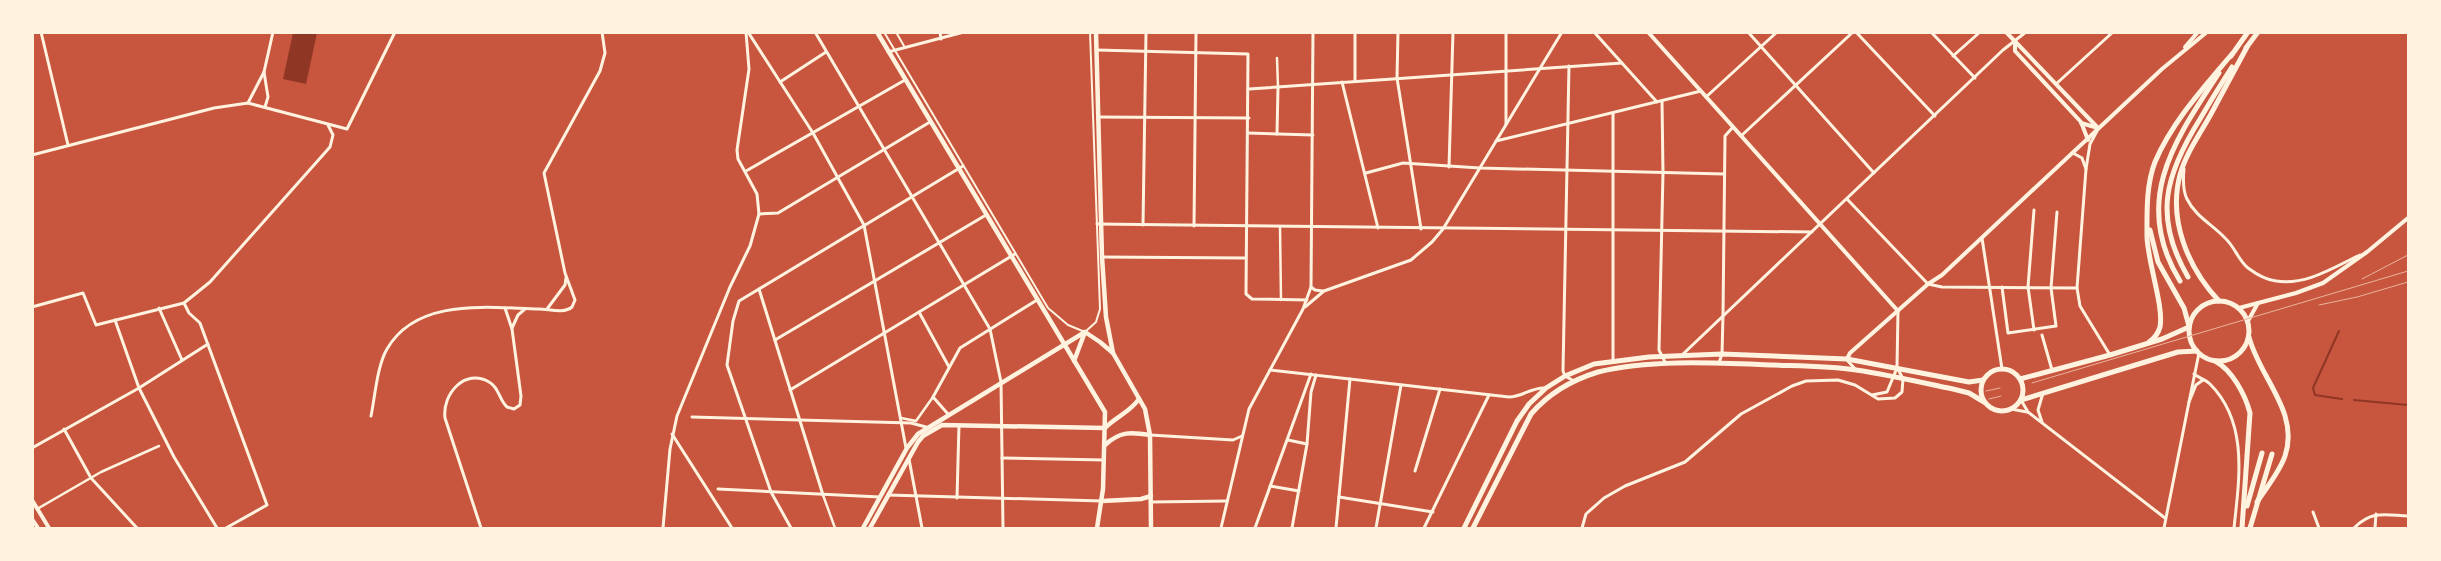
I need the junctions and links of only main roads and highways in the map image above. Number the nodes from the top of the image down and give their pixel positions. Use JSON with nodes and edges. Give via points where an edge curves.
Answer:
{"nodes":[{"id":1,"x":877,"y":32,"type":"edge"},
{"id":2,"x":1096,"y":32,"type":"edge"},
{"id":3,"x":2248,"y":32,"type":"edge"},
{"id":4,"x":2258,"y":32,"type":"edge"},
{"id":5,"x":2247,"y":47,"type":"junction"},
{"id":6,"x":2232,"y":54,"type":"junction"},
{"id":7,"x":2147,"y":218,"type":"junction"},
{"id":8,"x":2188,"y":277,"type":"dead end"},
{"id":9,"x":2180,"y":280,"type":"dead end"},
{"id":10,"x":2216,"y":301,"type":"junction"},
{"id":11,"x":2189,"y":327,"type":"junction"},
{"id":12,"x":1085,"y":332,"type":"junction"},
{"id":13,"x":2249,"y":336,"type":"junction"},
{"id":14,"x":1094,"y":338,"type":"junction"},
{"id":15,"x":1082,"y":342,"type":"junction"},
{"id":16,"x":2149,"y":342,"type":"junction"},
{"id":17,"x":1064,"y":345,"type":"junction"},
{"id":18,"x":2198,"y":352,"type":"junction"},
{"id":19,"x":1112,"y":353,"type":"junction"},
{"id":20,"x":2214,"y":360,"type":"junction"},
{"id":21,"x":1074,"y":361,"type":"junction"},
{"id":22,"x":2020,"y":379,"type":"junction"},
{"id":23,"x":1983,"y":380,"type":"junction"},
{"id":24,"x":1139,"y":399,"type":"junction"},
{"id":25,"x":2021,"y":400,"type":"junction"},
{"id":26,"x":1984,"y":402,"type":"junction"},
{"id":27,"x":1105,"y":412,"type":"junction"},
{"id":28,"x":1117,"y":416,"type":"junction"},
{"id":29,"x":1105,"y":428,"type":"junction"},
{"id":30,"x":1150,"y":435,"type":"junction"},
{"id":31,"x":1104,"y":444,"type":"junction"},
{"id":32,"x":2262,"y":453,"type":"dead end"},
{"id":33,"x":2272,"y":454,"type":"dead end"},
{"id":34,"x":1151,"y":496,"type":"junction"},
{"id":35,"x":1141,"y":499,"type":"junction"},
{"id":36,"x":1102,"y":501,"type":"junction"},
{"id":37,"x":1151,"y":502,"type":"junction"},
{"id":38,"x":2257,"y":502,"type":"junction"},
{"id":39,"x":2244,"y":518,"type":"junction"},
{"id":40,"x":863,"y":528,"type":"edge"},
{"id":41,"x":870,"y":528,"type":"edge"},
{"id":42,"x":1097,"y":528,"type":"edge"},
{"id":43,"x":1151,"y":528,"type":"edge"},
{"id":44,"x":1464,"y":528,"type":"edge"},
{"id":45,"x":1473,"y":528,"type":"edge"},
{"id":46,"x":2242,"y":528,"type":"edge"},
{"id":47,"x":2250,"y":528,"type":"edge"}],
"edges":[{"from":1,"to":17,"type":"main road","via":[[891,50],[930,122]]},
{"from":2,"to":19,"type":"main road","via":[[1099,224]]},
{"from":3,"to":6,"type":"main road"},
{"from":4,"to":5,"type":"main road"},
{"from":5,"to":8,"type":"main road","via":[[2188,139],[2170,180],[2168,224],[2178,260]]},
{"from":5,"to":10,"type":"main road","via":[[2184,164],[2177,197],[2181,234],[2193,265]]},
{"from":6,"to":7,"type":"main road","via":[[2190,105],[2159,155],[2149,190]]},
{"from":6,"to":9,"type":"main road","via":[[2178,137],[2162,174],[2158,218],[2166,252]]},
{"from":7,"to":11,"type":"main road","via":[[2158,262],[2184,308]]},
{"from":7,"to":16,"type":"main road","via":[[2150,266],[2161,318],[2156,336]]},
{"from":10,"to":11,"type":"main road","via":[[2202,306]]},
{"from":10,"to":13,"type":"main road","via":[[2226,301],[2239,308],[2248,321]]},
{"from":11,"to":16,"type":"main road"},
{"from":11,"to":18,"type":"main road"},
{"from":12,"to":14,"type":"main road"},
{"from":12,"to":15,"type":"main road"},
{"from":12,"to":17,"type":"main road"},
{"from":13,"to":20,"type":"main road","via":[[2243,349],[2227,360]]},
{"from":13,"to":38,"type":"main road","via":[[2256,360],[2278,396],[2287,426],[2286,454]]},
{"from":14,"to":15,"type":"main road"},
{"from":14,"to":19,"type":"main road"},
{"from":15,"to":21,"type":"main road"},
{"from":16,"to":22,"type":"main road"},
{"from":17,"to":21,"type":"main road"},
{"from":17,"to":40,"type":"main road","via":[[926,427],[907,448]]},
{"from":18,"to":20,"type":"main road"},
{"from":18,"to":25,"type":"main road","via":[[2178,352]]},
{"from":19,"to":24,"type":"main road"},
{"from":20,"to":39,"type":"main road","via":[[2235,382],[2250,413]]},
{"from":21,"to":27,"type":"main road"},
{"from":22,"to":23,"type":"main road","via":[[2002,369],[1989,373]]},
{"from":22,"to":25,"type":"main road"},
{"from":23,"to":26,"type":"main road","via":[[1980,391]]},
{"from":23,"to":44,"type":"main road","via":[[1969,382],[1847,359],[1722,354],[1661,356],[1594,364],[1565,376],[1529,404],[1517,421]]},
{"from":24,"to":28,"type":"main road","via":[[1133,407]]},
{"from":24,"to":30,"type":"main road","via":[[1145,409]]},
{"from":25,"to":26,"type":"main road","via":[[2011,409],[1996,410]]},
{"from":26,"to":45,"type":"main road","via":[[1969,393],[1856,370],[1718,363],[1618,368],[1574,381],[1549,396],[1526,421]]},
{"from":27,"to":28,"type":"main road"},
{"from":27,"to":29,"type":"main road"},
{"from":28,"to":29,"type":"main road"},
{"from":29,"to":31,"type":"main road"},
{"from":29,"to":41,"type":"main road","via":[[942,425],[923,436]]},
{"from":30,"to":31,"type":"main road","via":[[1126,432]]},
{"from":30,"to":34,"type":"main road"},
{"from":31,"to":36,"type":"main road"},
{"from":32,"to":39,"type":"main road"},
{"from":33,"to":38,"type":"main road"},
{"from":34,"to":35,"type":"main road"},
{"from":34,"to":37,"type":"main road"},
{"from":35,"to":36,"type":"main road"},
{"from":35,"to":37,"type":"main road"},
{"from":36,"to":42,"type":"main road"},
{"from":37,"to":43,"type":"main road"},
{"from":38,"to":47,"type":"main road"},
{"from":39,"to":46,"type":"main road"}]}
